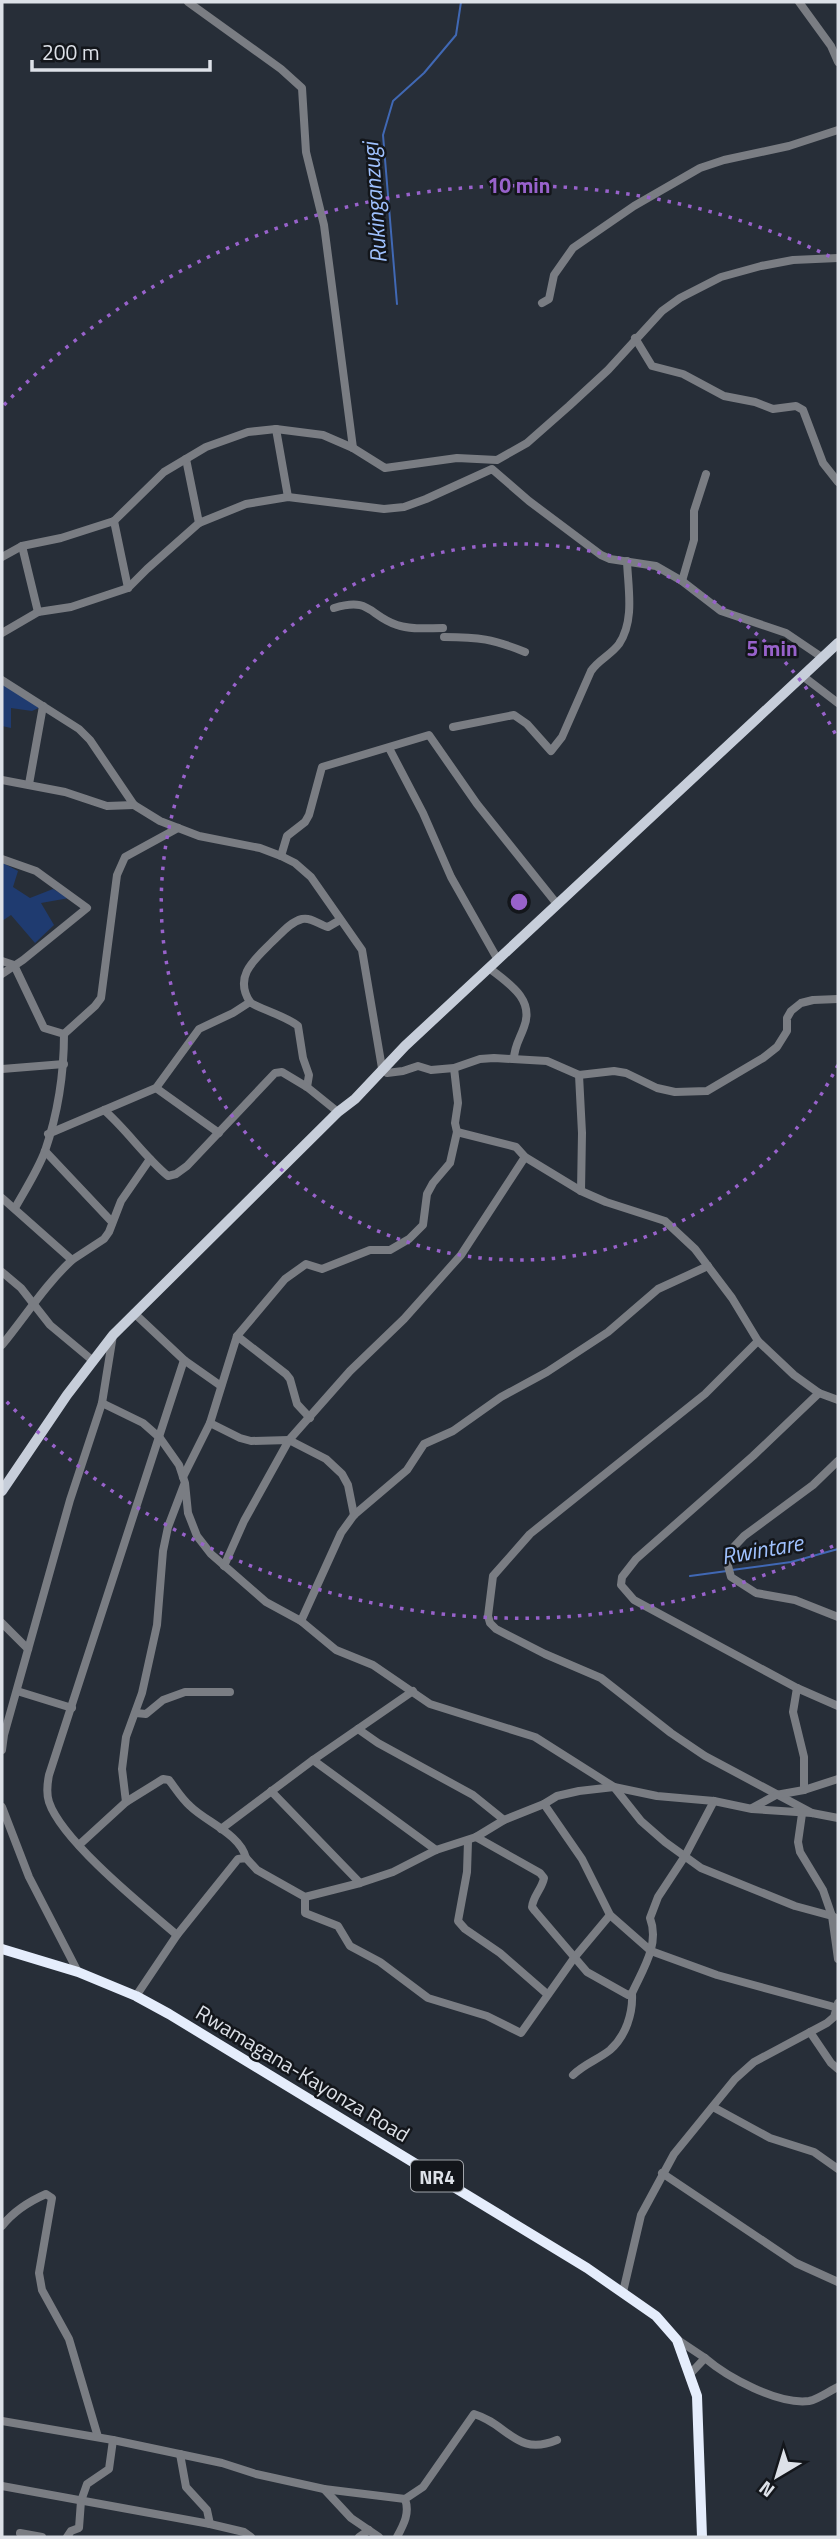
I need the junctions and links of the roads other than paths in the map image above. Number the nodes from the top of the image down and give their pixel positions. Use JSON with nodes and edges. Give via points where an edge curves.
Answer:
{"nodes":[{"id":1,"x":188,"y":2,"type":"edge"},
{"id":2,"x":799,"y":2,"type":"edge"},
{"id":3,"x":835,"y":45,"type":"edge"},
{"id":4,"x":838,"y":62,"type":"edge"},
{"id":5,"x":838,"y":130,"type":"edge"},
{"id":6,"x":838,"y":258,"type":"edge"},
{"id":7,"x":542,"y":303,"type":"dead end"},
{"id":8,"x":635,"y":338,"type":"junction"},
{"id":9,"x":276,"y":429,"type":"junction"},
{"id":10,"x":353,"y":448,"type":"junction"},
{"id":11,"x":186,"y":459,"type":"junction"},
{"id":12,"x":706,"y":474,"type":"dead end"},
{"id":13,"x":838,"y":482,"type":"edge"},
{"id":14,"x":288,"y":497,"type":"junction"},
{"id":15,"x":114,"y":521,"type":"junction"},
{"id":16,"x":199,"y":523,"type":"junction"},
{"id":17,"x":22,"y":546,"type":"junction"},
{"id":18,"x":2,"y":557,"type":"edge"},
{"id":19,"x":627,"y":561,"type":"junction"},
{"id":20,"x":682,"y":580,"type":"junction"},
{"id":21,"x":128,"y":588,"type":"junction"},
{"id":22,"x":334,"y":608,"type":"dead end"},
{"id":23,"x":38,"y":612,"type":"junction"},
{"id":24,"x":2,"y":633,"type":"edge"},
{"id":25,"x":838,"y":643,"type":"edge"},
{"id":26,"x":526,"y":652,"type":"dead end"},
{"id":27,"x":823,"y":658,"type":"junction"},
{"id":28,"x":804,"y":677,"type":"junction"},
{"id":29,"x":2,"y":680,"type":"edge"},
{"id":30,"x":838,"y":703,"type":"edge"},
{"id":31,"x":43,"y":706,"type":"junction"},
{"id":32,"x":453,"y":727,"type":"dead end"},
{"id":33,"x":389,"y":748,"type":"junction"},
{"id":34,"x":2,"y":780,"type":"edge"},
{"id":35,"x":29,"y":784,"type":"junction"},
{"id":36,"x":134,"y":805,"type":"junction"},
{"id":37,"x":178,"y":828,"type":"junction"},
{"id":38,"x":281,"y":856,"type":"junction"},
{"id":39,"x":2,"y":859,"type":"edge"},
{"id":40,"x":557,"y":904,"type":"junction"},
{"id":41,"x":340,"y":920,"type":"junction"},
{"id":42,"x":2,"y":961,"type":"edge"},
{"id":43,"x":494,"y":964,"type":"junction"},
{"id":44,"x":13,"y":965,"type":"junction"},
{"id":45,"x":2,"y":974,"type":"edge"},
{"id":46,"x":838,"y":999,"type":"edge"},
{"id":47,"x":250,"y":1002,"type":"junction"},
{"id":48,"x":449,"y":1005,"type":"junction"},
{"id":49,"x":64,"y":1034,"type":"junction"},
{"id":50,"x":514,"y":1059,"type":"junction"},
{"id":51,"x":64,"y":1064,"type":"junction"},
{"id":52,"x":382,"y":1068,"type":"junction"},
{"id":53,"x":454,"y":1068,"type":"junction"},
{"id":54,"x":2,"y":1069,"type":"edge"},
{"id":55,"x":579,"y":1075,"type":"junction"},
{"id":56,"x":307,"y":1087,"type":"junction"},
{"id":57,"x":156,"y":1088,"type":"junction"},
{"id":58,"x":363,"y":1089,"type":"junction"},
{"id":59,"x":104,"y":1110,"type":"junction"},
{"id":60,"x":338,"y":1112,"type":"junction"},
{"id":61,"x":457,"y":1132,"type":"junction"},
{"id":62,"x":219,"y":1133,"type":"junction"},
{"id":63,"x":48,"y":1134,"type":"junction"},
{"id":64,"x":45,"y":1150,"type":"junction"},
{"id":65,"x":526,"y":1157,"type":"junction"},
{"id":66,"x":150,"y":1159,"type":"junction"},
{"id":67,"x":581,"y":1191,"type":"junction"},
{"id":68,"x":2,"y":1198,"type":"edge"},
{"id":69,"x":15,"y":1208,"type":"junction"},
{"id":70,"x":112,"y":1222,"type":"junction"},
{"id":71,"x":200,"y":1249,"type":"junction"},
{"id":72,"x":72,"y":1260,"type":"junction"},
{"id":73,"x":708,"y":1266,"type":"junction"},
{"id":74,"x":2,"y":1272,"type":"edge"},
{"id":75,"x":35,"y":1305,"type":"junction"},
{"id":76,"x":134,"y":1313,"type":"junction"},
{"id":77,"x":113,"y":1335,"type":"junction"},
{"id":78,"x":237,"y":1336,"type":"junction"},
{"id":79,"x":758,"y":1341,"type":"junction"},
{"id":80,"x":2,"y":1345,"type":"edge"},
{"id":81,"x":92,"y":1360,"type":"junction"},
{"id":82,"x":184,"y":1360,"type":"junction"},
{"id":83,"x":221,"y":1386,"type":"junction"},
{"id":84,"x":819,"y":1393,"type":"junction"},
{"id":85,"x":838,"y":1400,"type":"edge"},
{"id":86,"x":102,"y":1403,"type":"junction"},
{"id":87,"x":310,"y":1418,"type":"junction"},
{"id":88,"x":210,"y":1423,"type":"junction"},
{"id":89,"x":160,"y":1438,"type":"junction"},
{"id":90,"x":289,"y":1440,"type":"junction"},
{"id":91,"x":838,"y":1461,"type":"edge"},
{"id":92,"x":184,"y":1480,"type":"junction"},
{"id":93,"x":3,"y":1486,"type":"edge"},
{"id":94,"x":354,"y":1515,"type":"junction"},
{"id":95,"x":224,"y":1566,"type":"junction"},
{"id":96,"x":838,"y":1617,"type":"edge"},
{"id":97,"x":301,"y":1621,"type":"junction"},
{"id":98,"x":2,"y":1623,"type":"edge"},
{"id":99,"x":28,"y":1649,"type":"junction"},
{"id":100,"x":797,"y":1688,"type":"junction"},
{"id":101,"x":16,"y":1691,"type":"junction"},
{"id":102,"x":413,"y":1691,"type":"junction"},
{"id":103,"x":230,"y":1692,"type":"dead end"},
{"id":104,"x":838,"y":1706,"type":"edge"},
{"id":105,"x":72,"y":1708,"type":"junction"},
{"id":106,"x":136,"y":1713,"type":"junction"},
{"id":107,"x":358,"y":1729,"type":"junction"},
{"id":108,"x":3,"y":1733,"type":"edge"},
{"id":109,"x":2,"y":1750,"type":"edge"},
{"id":110,"x":313,"y":1760,"type":"junction"},
{"id":111,"x":838,"y":1779,"type":"edge"},
{"id":112,"x":614,"y":1787,"type":"junction"},
{"id":113,"x":804,"y":1790,"type":"junction"},
{"id":114,"x":271,"y":1791,"type":"junction"},
{"id":115,"x":776,"y":1795,"type":"junction"},
{"id":116,"x":714,"y":1801,"type":"junction"},
{"id":117,"x":126,"y":1802,"type":"junction"},
{"id":118,"x":544,"y":1804,"type":"junction"},
{"id":119,"x":2,"y":1807,"type":"edge"},
{"id":120,"x":751,"y":1809,"type":"junction"},
{"id":121,"x":812,"y":1812,"type":"junction"},
{"id":122,"x":802,"y":1814,"type":"junction"},
{"id":123,"x":838,"y":1818,"type":"edge"},
{"id":124,"x":503,"y":1819,"type":"junction"},
{"id":125,"x":221,"y":1829,"type":"junction"},
{"id":126,"x":472,"y":1839,"type":"junction"},
{"id":127,"x":79,"y":1845,"type":"junction"},
{"id":128,"x":436,"y":1850,"type":"junction"},
{"id":129,"x":685,"y":1856,"type":"junction"},
{"id":130,"x":246,"y":1858,"type":"junction"},
{"id":131,"x":360,"y":1883,"type":"junction"},
{"id":132,"x":305,"y":1897,"type":"junction"},
{"id":133,"x":610,"y":1915,"type":"junction"},
{"id":134,"x":835,"y":1918,"type":"edge"},
{"id":135,"x":177,"y":1935,"type":"junction"},
{"id":136,"x":2,"y":1949,"type":"edge"},
{"id":137,"x":651,"y":1951,"type":"junction"},
{"id":138,"x":574,"y":1958,"type":"junction"},
{"id":139,"x":838,"y":1959,"type":"edge"},
{"id":140,"x":78,"y":1972,"type":"junction"},
{"id":141,"x":547,"y":1994,"type":"junction"},
{"id":142,"x":632,"y":1994,"type":"junction"},
{"id":143,"x":136,"y":1996,"type":"junction"},
{"id":144,"x":838,"y":2005,"type":"edge"},
{"id":145,"x":810,"y":2032,"type":"junction"},
{"id":146,"x":838,"y":2069,"type":"edge"},
{"id":147,"x":573,"y":2075,"type":"dead end"},
{"id":148,"x":713,"y":2107,"type":"junction"},
{"id":149,"x":838,"y":2169,"type":"edge"},
{"id":150,"x":662,"y":2173,"type":"junction"},
{"id":151,"x":2,"y":2226,"type":"edge"},
{"id":152,"x":838,"y":2282,"type":"edge"},
{"id":153,"x":623,"y":2292,"type":"junction"},
{"id":154,"x":677,"y":2340,"type":"junction"},
{"id":155,"x":705,"y":2358,"type":"junction"},
{"id":156,"x":690,"y":2374,"type":"junction"},
{"id":157,"x":838,"y":2386,"type":"edge"},
{"id":158,"x":2,"y":2421,"type":"edge"},
{"id":159,"x":98,"y":2437,"type":"junction"},
{"id":160,"x":114,"y":2440,"type":"junction"},
{"id":161,"x":557,"y":2440,"type":"dead end"},
{"id":162,"x":180,"y":2454,"type":"junction"},
{"id":163,"x":2,"y":2486,"type":"edge"},
{"id":164,"x":324,"y":2488,"type":"junction"},
{"id":165,"x":405,"y":2499,"type":"junction"},
{"id":166,"x":81,"y":2501,"type":"junction"},
{"id":167,"x":210,"y":2524,"type":"junction"},
{"id":168,"x":369,"y":2530,"type":"junction"},
{"id":169,"x":20,"y":2533,"type":"dead end"},
{"id":170,"x":71,"y":2535,"type":"edge"},
{"id":171,"x":42,"y":2537,"type":"edge"},
{"id":172,"x":251,"y":2537,"type":"edge"},
{"id":173,"x":359,"y":2537,"type":"edge"},
{"id":174,"x":379,"y":2537,"type":"edge"},
{"id":175,"x":397,"y":2537,"type":"edge"},
{"id":176,"x":702,"y":2537,"type":"edge"}],
"edges":[{"from":1,"to":10,"type":"street","via":[[302,88],[306,152],[324,225]]},
{"from":2,"to":3,"type":"street"},
{"from":3,"to":4,"type":"street"},
{"from":5,"to":7,"type":"street","via":[[701,168],[634,206],[573,248],[554,275],[549,299]]},
{"from":6,"to":8,"type":"street","via":[[793,260],[721,277],[680,298]]},
{"from":8,"to":10,"type":"street","via":[[608,370],[527,443],[496,460],[457,458],[385,468]]},
{"from":8,"to":13,"type":"street","via":[[652,366],[683,374],[724,396],[773,409],[796,406],[803,410],[823,463]]},
{"from":9,"to":10,"type":"street","via":[[323,435]]},
{"from":9,"to":11,"type":"street","via":[[248,432]]},
{"from":9,"to":14,"type":"street"},
{"from":11,"to":15,"type":"street","via":[[164,471]]},
{"from":11,"to":16,"type":"street"},
{"from":12,"to":20,"type":"street","via":[[694,511],[694,540]]},
{"from":14,"to":16,"type":"street","via":[[246,504]]},
{"from":14,"to":19,"type":"street","via":[[368,507],[404,506],[492,469],[601,555]]},
{"from":15,"to":17,"type":"street"},
{"from":15,"to":21,"type":"street"},
{"from":16,"to":21,"type":"street"},
{"from":17,"to":18,"type":"street"},
{"from":17,"to":23,"type":"street"},
{"from":19,"to":20,"type":"street","via":[[647,563]]},
{"from":19,"to":32,"type":"street","via":[[629,613],[620,642],[591,671],[562,737],[551,751],[514,715]]},
{"from":20,"to":27,"type":"street","via":[[721,611],[786,633]]},
{"from":21,"to":23,"type":"street","via":[[71,607]]},
{"from":22,"to":26,"type":"street","via":[[366,606],[400,626],[497,640]]},
{"from":23,"to":24,"type":"street"},
{"from":25,"to":27,"type":"main road"},
{"from":27,"to":28,"type":"main road"},
{"from":28,"to":30,"type":"street"},
{"from":28,"to":40,"type":"main road"},
{"from":29,"to":31,"type":"street"},
{"from":31,"to":35,"type":"street"},
{"from":31,"to":36,"type":"street","via":[[85,735]]},
{"from":33,"to":38,"type":"street","via":[[322,767],[309,815],[287,836]]},
{"from":33,"to":40,"type":"street","via":[[429,735]]},
{"from":33,"to":43,"type":"street"},
{"from":34,"to":35,"type":"street"},
{"from":35,"to":36,"type":"street","via":[[107,806]]},
{"from":36,"to":37,"type":"street"},
{"from":37,"to":38,"type":"street"},
{"from":37,"to":49,"type":"street","via":[[120,864],[101,998]]},
{"from":38,"to":41,"type":"street","via":[[311,877]]},
{"from":39,"to":44,"type":"street","via":[[36,871],[87,908]]},
{"from":40,"to":43,"type":"main road"},
{"from":41,"to":47,"type":"street","via":[[328,927],[309,918],[288,927],[250,963],[244,984]]},
{"from":41,"to":52,"type":"street","via":[[362,950]]},
{"from":42,"to":44,"type":"street"},
{"from":43,"to":48,"type":"main road"},
{"from":43,"to":50,"type":"street","via":[[525,1004],[526,1020]]},
{"from":44,"to":45,"type":"street"},
{"from":44,"to":49,"type":"street","via":[[40,1023]]},
{"from":46,"to":55,"type":"street","via":[[801,1003],[787,1018],[787,1031],[777,1047],[707,1091],[675,1092],[614,1071]]},
{"from":47,"to":56,"type":"street","via":[[298,1026],[309,1075]]},
{"from":47,"to":57,"type":"street","via":[[199,1029]]},
{"from":48,"to":52,"type":"main road"},
{"from":48,"to":58,"type":"street"},
{"from":49,"to":51,"type":"street"},
{"from":50,"to":53,"type":"street","via":[[480,1059]]},
{"from":50,"to":55,"type":"street","via":[[547,1061]]},
{"from":51,"to":54,"type":"street"},
{"from":51,"to":63,"type":"street"},
{"from":52,"to":53,"type":"street","via":[[387,1073],[418,1066]]},
{"from":52,"to":58,"type":"main road"},
{"from":53,"to":61,"type":"street"},
{"from":55,"to":67,"type":"street"},
{"from":56,"to":60,"type":"street"},
{"from":56,"to":62,"type":"street","via":[[282,1072],[275,1073]]},
{"from":57,"to":59,"type":"street"},
{"from":57,"to":62,"type":"street"},
{"from":58,"to":60,"type":"main road"},
{"from":58,"to":71,"type":"street"},
{"from":59,"to":63,"type":"street"},
{"from":59,"to":66,"type":"street"},
{"from":60,"to":71,"type":"main road"},
{"from":61,"to":65,"type":"street","via":[[516,1147]]},
{"from":61,"to":78,"type":"street","via":[[450,1163],[427,1194],[423,1225],[409,1239],[390,1250],[370,1250],[322,1269],[302,1265]]},
{"from":62,"to":66,"type":"street","via":[[176,1174],[167,1176]]},
{"from":63,"to":64,"type":"street"},
{"from":64,"to":69,"type":"street"},
{"from":64,"to":70,"type":"street"},
{"from":65,"to":67,"type":"street"},
{"from":65,"to":87,"type":"street","via":[[461,1255]]},
{"from":66,"to":70,"type":"street","via":[[125,1193]]},
{"from":67,"to":73,"type":"street","via":[[665,1221]]},
{"from":68,"to":69,"type":"street"},
{"from":69,"to":72,"type":"street"},
{"from":70,"to":72,"type":"street","via":[[104,1239]]},
{"from":71,"to":76,"type":"main road"},
{"from":72,"to":75,"type":"street"},
{"from":73,"to":79,"type":"street"},
{"from":73,"to":94,"type":"street","via":[[658,1289],[608,1332],[453,1431],[424,1444],[407,1469]]},
{"from":74,"to":75,"type":"street"},
{"from":75,"to":80,"type":"street"},
{"from":75,"to":81,"type":"street","via":[[50,1325]]},
{"from":76,"to":77,"type":"main road"},
{"from":76,"to":82,"type":"street"},
{"from":77,"to":81,"type":"main road"},
{"from":77,"to":86,"type":"street"},
{"from":78,"to":83,"type":"street"},
{"from":78,"to":87,"type":"street","via":[[286,1374],[297,1404]]},
{"from":79,"to":84,"type":"street"},
{"from":79,"to":115,"type":"street","via":[[705,1394],[530,1534],[493,1576],[488,1616],[496,1629],[601,1678],[705,1756]]},
{"from":81,"to":93,"type":"main road"},
{"from":82,"to":83,"type":"street"},
{"from":82,"to":89,"type":"street"},
{"from":83,"to":88,"type":"street"},
{"from":84,"to":85,"type":"street"},
{"from":84,"to":100,"type":"street","via":[[636,1559],[621,1585],[634,1600]]},
{"from":86,"to":89,"type":"street","via":[[143,1423]]},
{"from":86,"to":99,"type":"street"},
{"from":87,"to":90,"type":"street"},
{"from":88,"to":90,"type":"street","via":[[251,1441]]},
{"from":88,"to":92,"type":"street"},
{"from":89,"to":92,"type":"street"},
{"from":89,"to":105,"type":"street"},
{"from":90,"to":94,"type":"street","via":[[326,1459],[342,1474]]},
{"from":90,"to":95,"type":"street"},
{"from":91,"to":96,"type":"street","via":[[744,1536],[730,1551],[727,1562],[731,1577],[756,1593],[795,1600]]},
{"from":92,"to":95,"type":"street","via":[[191,1525]]},
{"from":92,"to":106,"type":"street","via":[[163,1551],[157,1625]]},
{"from":94,"to":97,"type":"street","via":[[332,1548]]},
{"from":95,"to":97,"type":"street","via":[[266,1602]]},
{"from":97,"to":102,"type":"street","via":[[336,1650],[373,1665]]},
{"from":98,"to":99,"type":"street"},
{"from":99,"to":101,"type":"street"},
{"from":100,"to":104,"type":"street"},
{"from":100,"to":113,"type":"street","via":[[793,1712],[804,1757]]},
{"from":101,"to":105,"type":"street"},
{"from":101,"to":108,"type":"street"},
{"from":102,"to":107,"type":"street"},
{"from":102,"to":112,"type":"street","via":[[430,1704],[535,1737]]},
{"from":103,"to":106,"type":"street","via":[[185,1692],[163,1700],[146,1714]]},
{"from":105,"to":127,"type":"street","via":[[46,1790],[59,1821]]},
{"from":106,"to":117,"type":"street","via":[[126,1737],[122,1769]]},
{"from":107,"to":110,"type":"street"},
{"from":107,"to":124,"type":"street","via":[[446,1779]]},
{"from":108,"to":109,"type":"street"},
{"from":110,"to":114,"type":"street"},
{"from":110,"to":128,"type":"street"},
{"from":111,"to":113,"type":"street"},
{"from":112,"to":116,"type":"street"},
{"from":112,"to":118,"type":"street","via":[[567,1793]]},
{"from":112,"to":129,"type":"street","via":[[641,1821]]},
{"from":113,"to":115,"type":"street"},
{"from":114,"to":125,"type":"street"},
{"from":114,"to":131,"type":"street"},
{"from":115,"to":120,"type":"street"},
{"from":115,"to":121,"type":"street"},
{"from":116,"to":120,"type":"street"},
{"from":116,"to":129,"type":"street"},
{"from":117,"to":125,"type":"street","via":[[163,1779],[169,1780],[192,1809]]},
{"from":117,"to":127,"type":"street"},
{"from":118,"to":124,"type":"street"},
{"from":118,"to":133,"type":"street","via":[[582,1859]]},
{"from":119,"to":140,"type":"street","via":[[29,1877]]},
{"from":120,"to":122,"type":"street"},
{"from":121,"to":122,"type":"street"},
{"from":121,"to":123,"type":"street"},
{"from":122,"to":134,"type":"street","via":[[800,1852]]},
{"from":124,"to":126,"type":"street"},
{"from":125,"to":130,"type":"street"},
{"from":126,"to":128,"type":"street"},
{"from":126,"to":138,"type":"street","via":[[540,1873],[543,1885],[532,1907]]},
{"from":126,"to":141,"type":"street","via":[[458,1921]]},
{"from":127,"to":135,"type":"street"},
{"from":128,"to":131,"type":"street"},
{"from":129,"to":134,"type":"street","via":[[724,1878]]},
{"from":129,"to":137,"type":"street","via":[[650,1918],[655,1931]]},
{"from":130,"to":132,"type":"street","via":[[257,1870]]},
{"from":130,"to":135,"type":"street","via":[[238,1859]]},
{"from":131,"to":132,"type":"street"},
{"from":132,"to":141,"type":"street","via":[[305,1913],[332,1921],[349,1946],[380,1962],[433,2002],[487,2016],[521,2033]]},
{"from":133,"to":137,"type":"street"},
{"from":133,"to":138,"type":"street"},
{"from":134,"to":139,"type":"street"},
{"from":135,"to":143,"type":"street"},
{"from":136,"to":140,"type":"highway","name":"Rwamagana-Kayonza Road","number":"NR4"},
{"from":137,"to":142,"type":"street"},
{"from":137,"to":144,"type":"street","via":[[717,1975]]},
{"from":138,"to":141,"type":"street"},
{"from":138,"to":142,"type":"street","via":[[598,1980]]},
{"from":140,"to":143,"type":"highway","name":"Rwamagana-Kayonza Road","number":"NR4"},
{"from":142,"to":147,"type":"street","via":[[632,2015],[617,2041]]},
{"from":143,"to":153,"type":"highway","name":"Rwamagana-Kayonza Road","number":"NR4"},
{"from":144,"to":145,"type":"street","via":[[834,2017]]},
{"from":145,"to":146,"type":"street"},
{"from":145,"to":148,"type":"street","via":[[754,2062]]},
{"from":148,"to":149,"type":"street","via":[[770,2138],[814,2152]]},
{"from":148,"to":150,"type":"street"},
{"from":150,"to":152,"type":"street","via":[[796,2263]]},
{"from":150,"to":153,"type":"street","via":[[637,2227]]},
{"from":151,"to":159,"type":"street","via":[[42,2196],[52,2198],[39,2273],[42,2290],[69,2339]]},
{"from":153,"to":154,"type":"highway","name":"Rwamagana-Kayonza Road","number":"NR4","via":[[656,2316]]},
{"from":154,"to":155,"type":"street"},
{"from":154,"to":156,"type":"highway","name":"Rwamagana-Kayonza Road","number":"NR4"},
{"from":155,"to":156,"type":"street"},
{"from":155,"to":157,"type":"street","via":[[752,2387],[779,2397],[810,2401]]},
{"from":156,"to":176,"type":"highway","name":"Rwamagana-Kayonza Road","number":"NR4","via":[[697,2396]]},
{"from":158,"to":159,"type":"street"},
{"from":159,"to":160,"type":"street"},
{"from":160,"to":162,"type":"street"},
{"from":160,"to":166,"type":"street","via":[[111,2465],[89,2481]]},
{"from":161,"to":165,"type":"street","via":[[526,2444],[474,2413],[423,2487]]},
{"from":162,"to":164,"type":"street"},
{"from":162,"to":167,"type":"street","via":[[186,2487],[208,2510]]},
{"from":163,"to":166,"type":"street"},
{"from":164,"to":165,"type":"street"},
{"from":164,"to":168,"type":"street","via":[[351,2518]]},
{"from":165,"to":175,"type":"street","via":[[408,2508]]},
{"from":166,"to":167,"type":"street"},
{"from":166,"to":170,"type":"street","via":[[79,2528]]},
{"from":167,"to":172,"type":"street"},
{"from":168,"to":173,"type":"street"},
{"from":168,"to":174,"type":"street"},
{"from":169,"to":171,"type":"street"}]}
